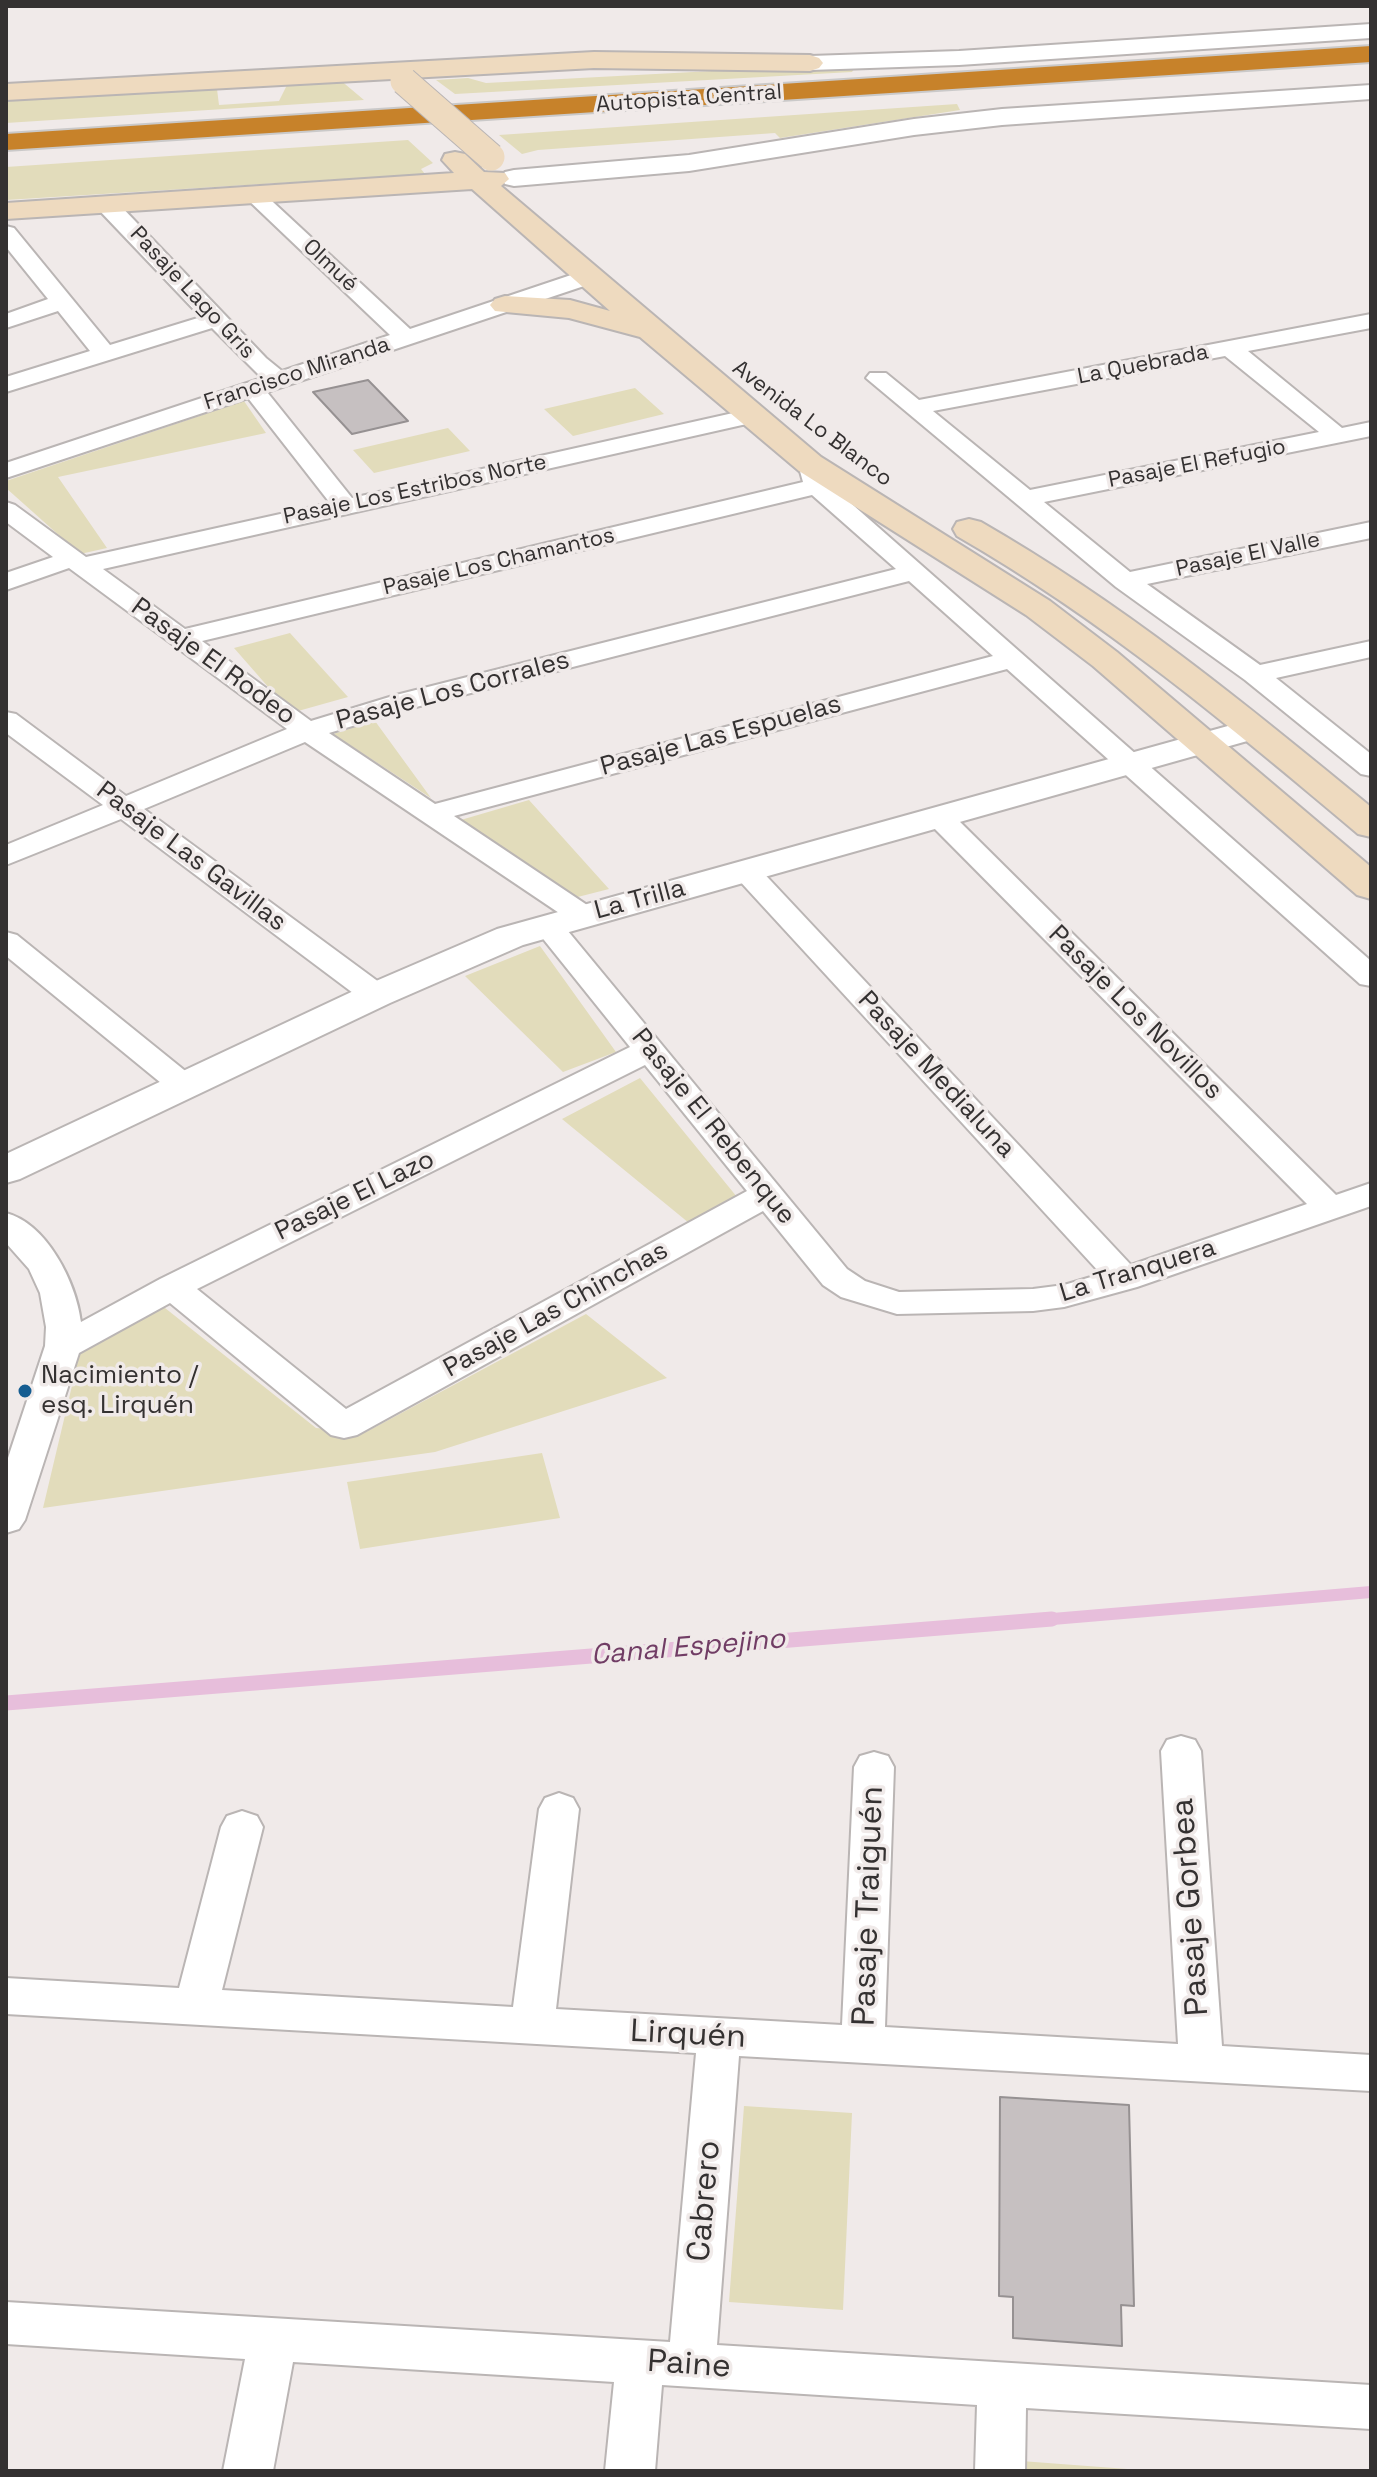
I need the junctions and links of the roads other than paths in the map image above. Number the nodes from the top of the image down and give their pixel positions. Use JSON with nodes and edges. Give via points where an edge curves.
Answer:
{"nodes":[{"id":1,"x":1371,"y":31,"type":"edge"},
{"id":2,"x":1371,"y":47,"type":"edge"},
{"id":3,"x":1371,"y":54,"type":"edge"},
{"id":4,"x":810,"y":63,"type":"junction"},
{"id":5,"x":1371,"y":73,"type":"edge"},
{"id":6,"x":400,"y":76,"type":"junction"},
{"id":7,"x":365,"y":78,"type":"junction"},
{"id":8,"x":6,"y":92,"type":"edge"},
{"id":9,"x":1371,"y":92,"type":"edge"},
{"id":10,"x":6,"y":142,"type":"edge"},
{"id":11,"x":6,"y":162,"type":"edge"},
{"id":12,"x":484,"y":169,"type":"junction"},
{"id":13,"x":514,"y":178,"type":"junction"},
{"id":14,"x":253,"y":194,"type":"junction"},
{"id":15,"x":106,"y":204,"type":"junction"},
{"id":16,"x":6,"y":211,"type":"edge"},
{"id":17,"x":556,"y":231,"type":"junction"},
{"id":18,"x":6,"y":233,"type":"edge"},
{"id":19,"x":599,"y":268,"type":"junction"},
{"id":20,"x":644,"y":288,"type":"dead end"},
{"id":21,"x":63,"y":302,"type":"junction"},
{"id":22,"x":505,"y":305,"type":"junction"},
{"id":23,"x":217,"y":319,"type":"junction"},
{"id":24,"x":6,"y":321,"type":"edge"},
{"id":25,"x":1371,"y":321,"type":"edge"},
{"id":26,"x":690,"y":327,"type":"dead end"},
{"id":27,"x":653,"y":333,"type":"junction"},
{"id":28,"x":406,"y":338,"type":"junction"},
{"id":29,"x":1230,"y":348,"type":"junction"},
{"id":30,"x":105,"y":354,"type":"junction"},
{"id":31,"x":878,"y":378,"type":"dead end"},
{"id":32,"x":279,"y":380,"type":"junction"},
{"id":33,"x":6,"y":385,"type":"edge"},
{"id":34,"x":253,"y":389,"type":"junction"},
{"id":35,"x":914,"y":408,"type":"junction"},
{"id":36,"x":751,"y":416,"type":"junction"},
{"id":37,"x":1371,"y":429,"type":"edge"},
{"id":38,"x":1338,"y":436,"type":"junction"},
{"id":39,"x":6,"y":471,"type":"edge"},
{"id":40,"x":814,"y":475,"type":"junction"},
{"id":41,"x":1023,"y":499,"type":"junction"},
{"id":42,"x":344,"y":504,"type":"junction"},
{"id":43,"x":6,"y":510,"type":"edge"},
{"id":44,"x":1371,"y":530,"type":"edge"},
{"id":45,"x":76,"y":562,"type":"junction"},
{"id":46,"x":915,"y":572,"type":"junction"},
{"id":47,"x":1125,"y":581,"type":"junction"},
{"id":48,"x":6,"y":582,"type":"edge"},
{"id":49,"x":181,"y":638,"type":"junction"},
{"id":50,"x":1371,"y":649,"type":"edge"},
{"id":51,"x":1012,"y":659,"type":"junction"},
{"id":52,"x":1255,"y":674,"type":"junction"},
{"id":53,"x":1305,"y":715,"type":"junction"},
{"id":54,"x":6,"y":720,"type":"edge"},
{"id":55,"x":1253,"y":729,"type":"junction"},
{"id":56,"x":307,"y":731,"type":"junction"},
{"id":57,"x":1204,"y":744,"type":"junction"},
{"id":58,"x":1130,"y":764,"type":"junction"},
{"id":59,"x":1371,"y":768,"type":"edge"},
{"id":60,"x":124,"y":807,"type":"junction"},
{"id":61,"x":430,"y":814,"type":"junction"},
{"id":62,"x":939,"y":817,"type":"junction"},
{"id":63,"x":1371,"y":826,"type":"edge"},
{"id":64,"x":6,"y":856,"type":"edge"},
{"id":65,"x":746,"y":871,"type":"junction"},
{"id":66,"x":1371,"y":887,"type":"edge"},
{"id":67,"x":582,"y":915,"type":"junction"},
{"id":68,"x":547,"y":925,"type":"junction"},
{"id":69,"x":6,"y":941,"type":"edge"},
{"id":70,"x":1371,"y":977,"type":"edge"},
{"id":71,"x":376,"y":995,"type":"junction"},
{"id":72,"x":650,"y":1050,"type":"junction"},
{"id":73,"x":183,"y":1085,"type":"junction"},
{"id":74,"x":6,"y":1170,"type":"edge"},
{"id":75,"x":768,"y":1194,"type":"junction"},
{"id":76,"x":1371,"y":1194,"type":"edge"},
{"id":77,"x":1330,"y":1208,"type":"junction"},
{"id":78,"x":6,"y":1224,"type":"edge"},
{"id":79,"x":1125,"y":1279,"type":"junction"},
{"id":80,"x":172,"y":1287,"type":"junction"},
{"id":81,"x":897,"y":1303,"type":"joint"},
{"id":82,"x":63,"y":1346,"type":"junction"},
{"id":83,"x":6,"y":1520,"type":"edge"},
{"id":84,"x":1181,"y":1751,"type":"dead end"},
{"id":85,"x":874,"y":1767,"type":"dead end"},
{"id":86,"x":559,"y":1809,"type":"dead end"},
{"id":87,"x":242,"y":1827,"type":"dead end"},
{"id":88,"x":6,"y":1996,"type":"edge"},
{"id":89,"x":196,"y":2007,"type":"junction"},
{"id":90,"x":532,"y":2026,"type":"junction"},
{"id":91,"x":719,"y":2037,"type":"junction"},
{"id":92,"x":863,"y":2044,"type":"junction"},
{"id":93,"x":1201,"y":2063,"type":"junction"},
{"id":94,"x":1371,"y":2073,"type":"edge"},
{"id":95,"x":6,"y":2323,"type":"edge"},
{"id":96,"x":273,"y":2339,"type":"junction"},
{"id":97,"x":640,"y":2362,"type":"junction"},
{"id":98,"x":692,"y":2365,"type":"junction"},
{"id":99,"x":1002,"y":2384,"type":"junction"},
{"id":100,"x":1371,"y":2407,"type":"edge"},
{"id":101,"x":248,"y":2471,"type":"edge"},
{"id":102,"x":630,"y":2471,"type":"edge"},
{"id":103,"x":1000,"y":2471,"type":"edge"}],
"edges":[{"from":1,"to":4,"type":"street"},
{"from":2,"to":4,"type":"highway","via":[[974,65]]},
{"from":3,"to":10,"type":"highway","name":"Autopista Central"},
{"from":4,"to":6,"type":"main road","via":[[594,60]]},
{"from":5,"to":11,"type":"highway","name":"Autopista Central"},
{"from":6,"to":7,"type":"main road"},
{"from":6,"to":12,"type":"main road","name":"Avenida Lo Blanco","bridge":true},
{"from":7,"to":8,"type":"main road"},
{"from":7,"to":12,"type":"main road","name":"Avenida Lo Blanco","via":[[455,160]]},
{"from":9,"to":13,"type":"street","via":[[1002,117],[689,163]]},
{"from":12,"to":13,"type":"main road","name":"Avenida Lo Blanco"},
{"from":12,"to":14,"type":"main road"},
{"from":12,"to":17,"type":"main road","name":"Avenida Lo Blanco"},
{"from":13,"to":17,"type":"main road","name":"Avenida Lo Blanco"},
{"from":14,"to":15,"type":"main road"},
{"from":14,"to":28,"type":"street","name":"Olmué"},
{"from":15,"to":16,"type":"main road"},
{"from":15,"to":23,"type":"street","name":"Pasaje Lago Gris"},
{"from":17,"to":19,"type":"main road","name":"Avenida Lo Blanco"},
{"from":17,"to":22,"type":"main road","via":[[545,274]]},
{"from":18,"to":21,"type":"street"},
{"from":19,"to":20,"type":"main road","name":"Avenida Lo Blanco"},
{"from":19,"to":22,"type":"street","name":"Francisco Miranda"},
{"from":19,"to":27,"type":"main road","name":"Avenida Lo Blanco"},
{"from":21,"to":24,"type":"street"},
{"from":21,"to":30,"type":"street"},
{"from":22,"to":27,"type":"main road","via":[[581,312]]},
{"from":22,"to":28,"type":"street","name":"Francisco Miranda"},
{"from":23,"to":30,"type":"street"},
{"from":23,"to":32,"type":"street","name":"Pasaje Lago Gris"},
{"from":25,"to":29,"type":"street","name":"La Quebrada"},
{"from":26,"to":55,"type":"main road","name":"Avenida Lo Blanco","via":[[851,459],[1092,603]]},
{"from":27,"to":36,"type":"main road","name":"Avenida Lo Blanco"},
{"from":28,"to":32,"type":"street","name":"Francisco Miranda"},
{"from":29,"to":35,"type":"street","name":"La Quebrada"},
{"from":29,"to":38,"type":"street"},
{"from":30,"to":33,"type":"street"},
{"from":31,"to":35,"type":"street"},
{"from":32,"to":34,"type":"street","name":"Francisco Miranda"},
{"from":34,"to":39,"type":"street","name":"Francisco Miranda"},
{"from":34,"to":42,"type":"street"},
{"from":35,"to":41,"type":"street"},
{"from":36,"to":40,"type":"main road","name":"Avenida Lo Blanco"},
{"from":36,"to":42,"type":"street","name":"Pasaje Los Estribos Norte"},
{"from":37,"to":38,"type":"street","name":"Pasaje El Refugio"},
{"from":38,"to":41,"type":"street","name":"Pasaje El Refugio"},
{"from":40,"to":46,"type":"street","name":"Avenida Lo Blanco"},
{"from":40,"to":49,"type":"street","name":"Pasaje Los Chamantos"},
{"from":40,"to":57,"type":"main road","name":"Avenida Lo Blanco","via":[[1038,608]]},
{"from":41,"to":47,"type":"street"},
{"from":42,"to":45,"type":"street","name":"Pasaje Los Estribos Norte"},
{"from":43,"to":45,"type":"street","name":"Pasaje El Rodeo"},
{"from":44,"to":47,"type":"street","name":"Pasaje El Valle"},
{"from":45,"to":48,"type":"street","name":"Pasaje Los Estribos Norte"},
{"from":45,"to":49,"type":"street","name":"Pasaje El Rodeo"},
{"from":46,"to":51,"type":"street","name":"Avenida Lo Blanco"},
{"from":46,"to":56,"type":"street","name":"Pasaje Los Corrales"},
{"from":47,"to":52,"type":"street"},
{"from":49,"to":56,"type":"street","name":"Pasaje El Rodeo"},
{"from":50,"to":52,"type":"street"},
{"from":51,"to":58,"type":"street","name":"Avenida Lo Blanco"},
{"from":51,"to":61,"type":"street","name":"Pasaje Las Espuelas"},
{"from":52,"to":53,"type":"street"},
{"from":53,"to":55,"type":"street","name":"La Trilla"},
{"from":53,"to":59,"type":"street"},
{"from":54,"to":60,"type":"street","name":"Pasaje Las Gavillas"},
{"from":55,"to":57,"type":"street","name":"La Trilla"},
{"from":55,"to":63,"type":"main road","name":"Avenida Lo Blanco"},
{"from":56,"to":60,"type":"street","name":"Pasaje Los Corrales"},
{"from":56,"to":61,"type":"street","name":"Pasaje El Rodeo"},
{"from":57,"to":58,"type":"street","name":"La Trilla"},
{"from":57,"to":66,"type":"main road","name":"Avenida Lo Blanco"},
{"from":58,"to":62,"type":"street","name":"La Trilla"},
{"from":58,"to":70,"type":"street","name":"Avenida Lo Blanco"},
{"from":60,"to":64,"type":"street","name":"Pasaje Los Corrales"},
{"from":60,"to":71,"type":"street","name":"Pasaje Las Gavillas"},
{"from":61,"to":67,"type":"street","name":"Pasaje El Rodeo"},
{"from":62,"to":65,"type":"street","name":"La Trilla"},
{"from":62,"to":77,"type":"street","name":"Pasaje Los Novillos"},
{"from":65,"to":67,"type":"street","name":"La Trilla"},
{"from":65,"to":79,"type":"street","name":"Pasaje Medialuna"},
{"from":67,"to":68,"type":"street","name":"La Trilla"},
{"from":68,"to":71,"type":"street","name":"La Trilla"},
{"from":68,"to":72,"type":"street","name":"Pasaje El Rebenque"},
{"from":69,"to":73,"type":"street"},
{"from":71,"to":73,"type":"street","name":"La Trilla"},
{"from":72,"to":75,"type":"street","name":"Pasaje El Rebenque"},
{"from":72,"to":80,"type":"street","name":"Pasaje El Lazo"},
{"from":73,"to":74,"type":"street","name":"La Trilla"},
{"from":75,"to":80,"type":"street","name":"Pasaje Las Chinchas","via":[[344,1426]]},
{"from":75,"to":81,"type":"street","name":"Pasaje El Rebenque","via":[[835,1277]]},
{"from":76,"to":77,"type":"street","name":"La Tranquera"},
{"from":77,"to":79,"type":"street","name":"La Tranquera"},
{"from":78,"to":82,"type":"street","via":[[28,1242],[52,1275],[63,1310]]},
{"from":79,"to":81,"type":"street","name":"La Tranquera","via":[[1033,1300]]},
{"from":80,"to":82,"type":"street","name":"Pasaje El Lazo"},
{"from":82,"to":83,"type":"street"},
{"from":84,"to":93,"type":"street","name":"Pasaje Gorbea"},
{"from":85,"to":92,"type":"street","name":"Pasaje Traiguén"},
{"from":86,"to":90,"type":"street"},
{"from":87,"to":89,"type":"street"},
{"from":88,"to":89,"type":"street","name":"Lirquén"},
{"from":89,"to":90,"type":"street","name":"Lirquén"},
{"from":90,"to":91,"type":"street","name":"Lirquén"},
{"from":91,"to":92,"type":"street","name":"Lirquén"},
{"from":91,"to":98,"type":"street","name":"Cabrero"},
{"from":92,"to":93,"type":"street","name":"Lirquén"},
{"from":93,"to":94,"type":"street","name":"Lirquén"},
{"from":95,"to":96,"type":"street","name":"Paine"},
{"from":96,"to":97,"type":"street","name":"Paine"},
{"from":96,"to":101,"type":"street"},
{"from":97,"to":98,"type":"street","name":"Paine"},
{"from":97,"to":102,"type":"street"},
{"from":98,"to":99,"type":"street","name":"Paine"},
{"from":99,"to":100,"type":"street","name":"Paine"},
{"from":99,"to":103,"type":"street"}]}
